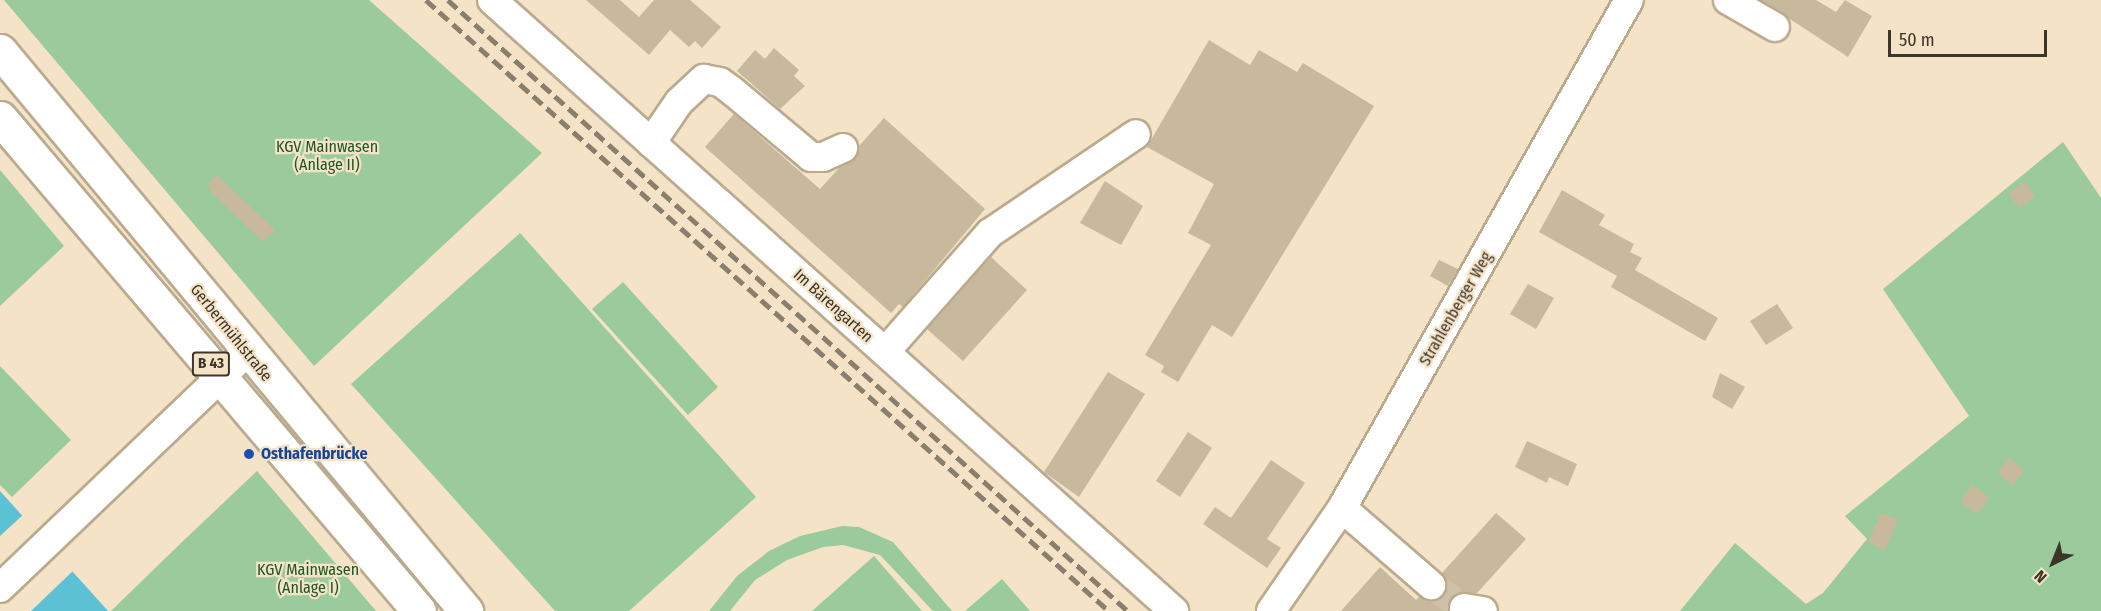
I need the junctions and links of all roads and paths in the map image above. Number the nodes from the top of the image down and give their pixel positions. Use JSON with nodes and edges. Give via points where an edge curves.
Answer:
{"nodes":[{"id":1,"x":492,"y":0,"type":"edge"},
{"id":2,"x":1629,"y":0,"type":"edge"},
{"id":3,"x":1728,"y":0,"type":"edge"},
{"id":4,"x":1775,"y":27,"type":"dead end"},
{"id":5,"x":0,"y":51,"type":"edge"},
{"id":6,"x":0,"y":118,"type":"edge"},
{"id":7,"x":1136,"y":134,"type":"dead end"},
{"id":8,"x":651,"y":143,"type":"junction"},
{"id":9,"x":843,"y":148,"type":"dead end"},
{"id":10,"x":247,"y":352,"type":"junction"},
{"id":11,"x":885,"y":352,"type":"junction"},
{"id":12,"x":221,"y":376,"type":"junction"},
{"id":13,"x":1342,"y":508,"type":"junction"},
{"id":14,"x":1431,"y":585,"type":"tunnel mouth"},
{"id":15,"x":0,"y":588,"type":"edge"},
{"id":16,"x":419,"y":611,"type":"edge"},
{"id":17,"x":466,"y":611,"type":"edge"},
{"id":18,"x":1174,"y":611,"type":"edge"},
{"id":19,"x":1271,"y":611,"type":"edge"}],
"edges":[{"from":1,"to":8,"type":"street","name":"Im Bärengarten"},
{"from":2,"to":13,"type":"street","name":"Strahlenberger Weg"},
{"from":3,"to":4,"type":"street"},
{"from":5,"to":10,"type":"main road","name":"Gerbermühlstraße","number":"B 43"},
{"from":6,"to":12,"type":"main road","name":"Gerbermühlstraße","number":"B 43"},
{"from":7,"to":11,"type":"street","via":[[990,233]]},
{"from":8,"to":9,"type":"street","via":[[679,102],[704,79],[725,86],[811,157],[834,154]]},
{"from":8,"to":11,"type":"street","name":"Im Bärengarten"},
{"from":10,"to":12,"type":"street"},
{"from":10,"to":17,"type":"main road","name":"Gerbermühlstraße","number":"B 43"},
{"from":11,"to":18,"type":"street","name":"Im Bärengarten"},
{"from":12,"to":15,"type":"street"},
{"from":12,"to":16,"type":"main road","name":"Gerbermühlstraße","number":"B 43"},
{"from":13,"to":14,"type":"street"},
{"from":13,"to":19,"type":"street","name":"Strahlenberger Weg"}]}
